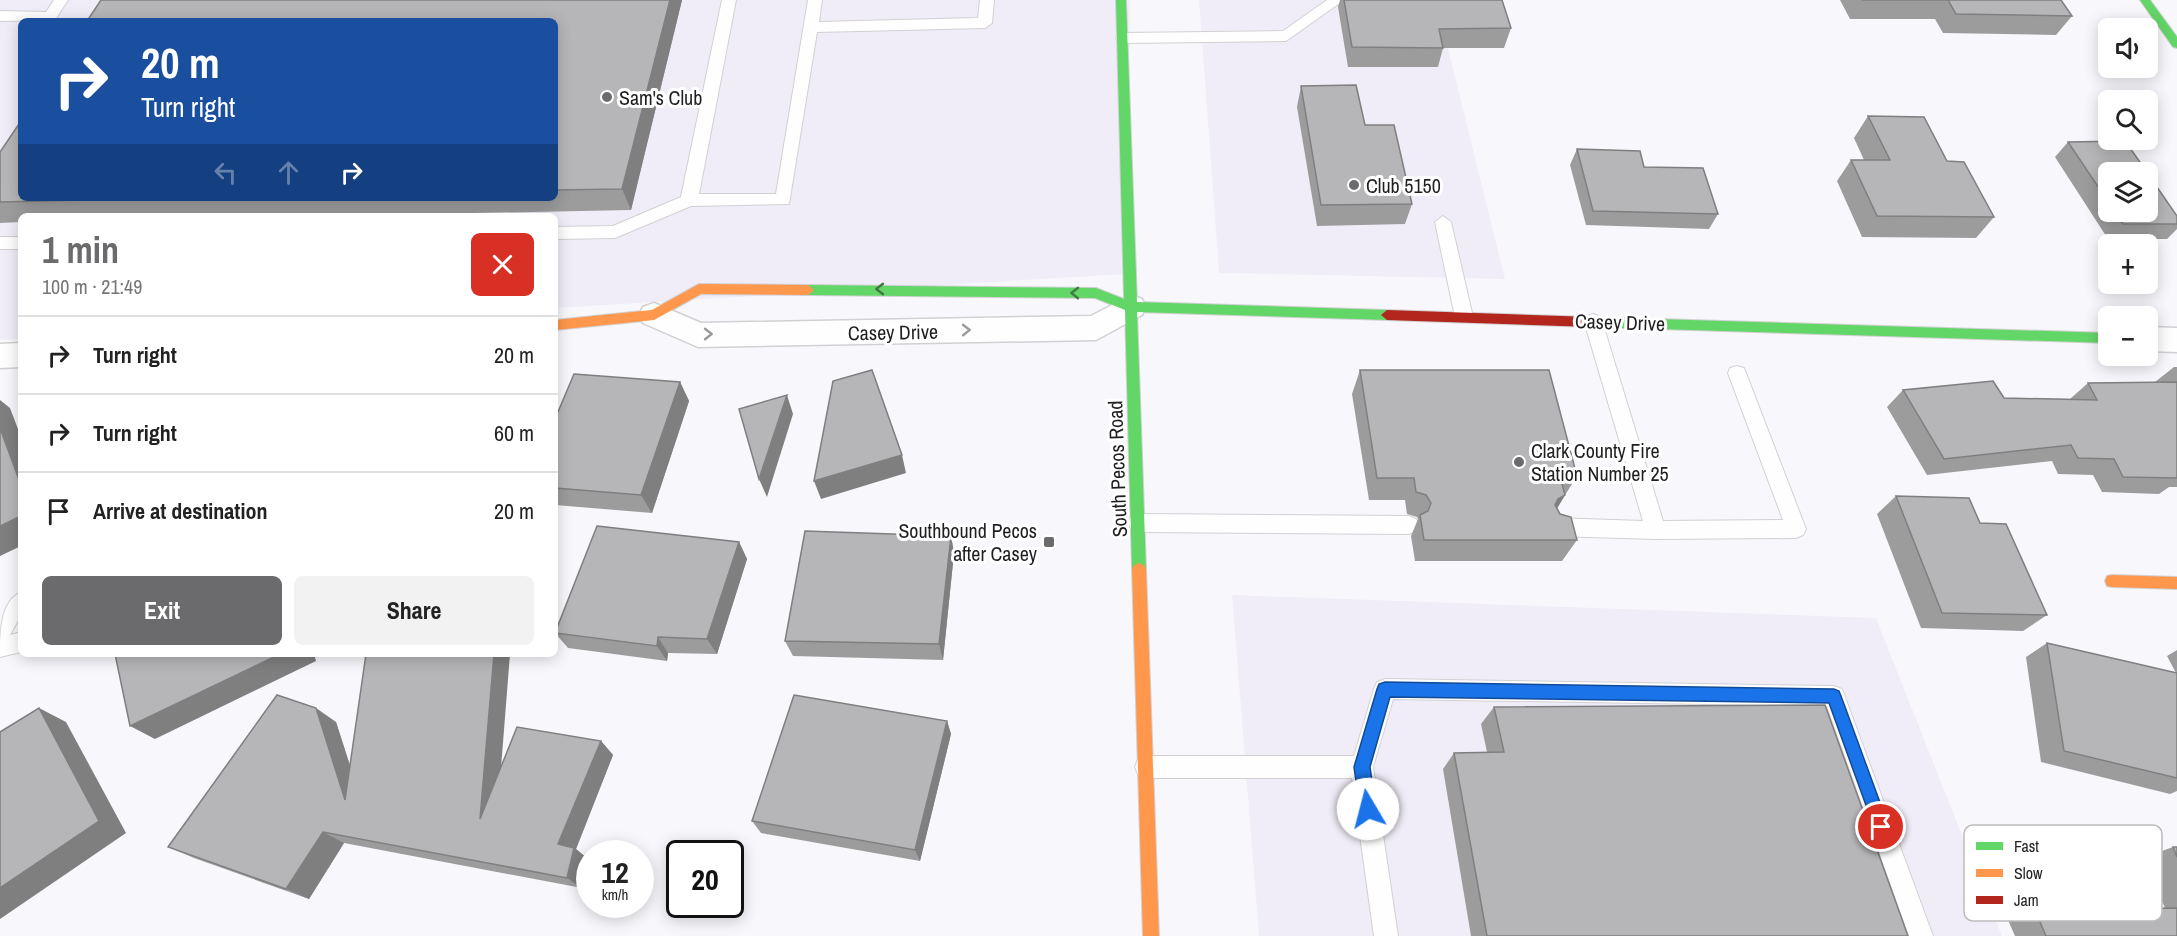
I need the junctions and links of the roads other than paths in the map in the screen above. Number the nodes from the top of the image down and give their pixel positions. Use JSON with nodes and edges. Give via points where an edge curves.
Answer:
{"nodes":[{"id":1,"x":62,"y":0,"type":"edge"},
{"id":2,"x":729,"y":0,"type":"edge"},
{"id":3,"x":815,"y":0,"type":"edge"},
{"id":4,"x":987,"y":0,"type":"edge"},
{"id":5,"x":1121,"y":0,"type":"edge"},
{"id":6,"x":1337,"y":0,"type":"edge"},
{"id":7,"x":2145,"y":0,"type":"edge"},
{"id":8,"x":0,"y":16,"type":"edge"},
{"id":9,"x":811,"y":27,"type":"junction"},
{"id":10,"x":1123,"y":38,"type":"junction"},
{"id":11,"x":2177,"y":45,"type":"edge"},
{"id":12,"x":689,"y":200,"type":"junction"},
{"id":13,"x":1443,"y":222,"type":"dead end"},
{"id":14,"x":558,"y":233,"type":"edge"},
{"id":15,"x":0,"y":243,"type":"edge"},
{"id":16,"x":18,"y":243,"type":"edge"},
{"id":17,"x":1131,"y":307,"type":"junction"},
{"id":18,"x":654,"y":315,"type":"junction"},
{"id":19,"x":1464,"y":317,"type":"junction"},
{"id":20,"x":1593,"y":321,"type":"junction"},
{"id":21,"x":558,"y":325,"type":"edge"},
{"id":22,"x":2098,"y":338,"type":"edge"},
{"id":23,"x":2158,"y":339,"type":"edge"},
{"id":24,"x":2177,"y":340,"type":"edge"},
{"id":25,"x":0,"y":356,"type":"edge"},
{"id":26,"x":18,"y":356,"type":"edge"},
{"id":27,"x":1737,"y":373,"type":"dead end"},
{"id":28,"x":1138,"y":523,"type":"junction"},
{"id":29,"x":1409,"y":525,"type":"dead end"},
{"id":30,"x":1554,"y":527,"type":"edge"},
{"id":31,"x":1656,"y":530,"type":"junction"},
{"id":32,"x":2112,"y":581,"type":"dead end"},
{"id":33,"x":2177,"y":583,"type":"edge"},
{"id":34,"x":18,"y":603,"type":"edge"},
{"id":35,"x":0,"y":632,"type":"edge"},
{"id":36,"x":18,"y":643,"type":"edge"},
{"id":37,"x":0,"y":647,"type":"edge"},
{"id":38,"x":1146,"y":767,"type":"junction"},
{"id":39,"x":1362,"y":767,"type":"junction"},
{"id":40,"x":1151,"y":936,"type":"edge"},
{"id":41,"x":1386,"y":936,"type":"edge"},
{"id":42,"x":1921,"y":936,"type":"edge"}],
"edges":[{"from":1,"to":8,"type":"lane","via":[[50,17]]},
{"from":2,"to":12,"type":"lane"},
{"from":3,"to":9,"type":"lane"},
{"from":4,"to":9,"type":"lane","via":[[985,23]]},
{"from":5,"to":10,"type":"street","name":"South Pecos Road"},
{"from":6,"to":10,"type":"lane","via":[[1286,36]]},
{"from":7,"to":11,"type":"street"},
{"from":9,"to":12,"type":"lane","via":[[783,200]]},
{"from":10,"to":17,"type":"street","name":"South Pecos Road"},
{"from":12,"to":14,"type":"lane","via":[[615,232]]},
{"from":13,"to":19,"type":"lane"},
{"from":15,"to":16,"type":"lane"},
{"from":17,"to":18,"type":"street","name":"Casey Drive","one_way":true,"via":[[1096,293],[699,289]]},
{"from":18,"to":17,"type":"street","name":"Casey Drive","one_way":true,"via":[[699,335],[913,332],[1096,328]]},
{"from":17,"to":19,"type":"street","name":"Casey Drive"},
{"from":17,"to":28,"type":"street","name":"South Pecos Road"},
{"from":18,"to":21,"type":"street","name":"Casey Drive"},
{"from":19,"to":20,"type":"street","name":"Casey Drive"},
{"from":20,"to":22,"type":"street","name":"Casey Drive"},
{"from":20,"to":31,"type":"lane"},
{"from":23,"to":24,"type":"street"},
{"from":25,"to":26,"type":"street"},
{"from":27,"to":31,"type":"lane","via":[[1797,529]]},
{"from":28,"to":29,"type":"lane"},
{"from":28,"to":38,"type":"street","name":"South Pecos Road"},
{"from":30,"to":31,"type":"lane"},
{"from":32,"to":33,"type":"street"},
{"from":34,"to":35,"type":"lane"},
{"from":36,"to":37,"type":"lane"},
{"from":38,"to":39,"type":"lane"},
{"from":38,"to":40,"type":"street","name":"South Pecos Road"},
{"from":39,"to":41,"type":"lane"},
{"from":39,"to":42,"type":"lane","via":[[1385,689],[1834,696]]}]}
